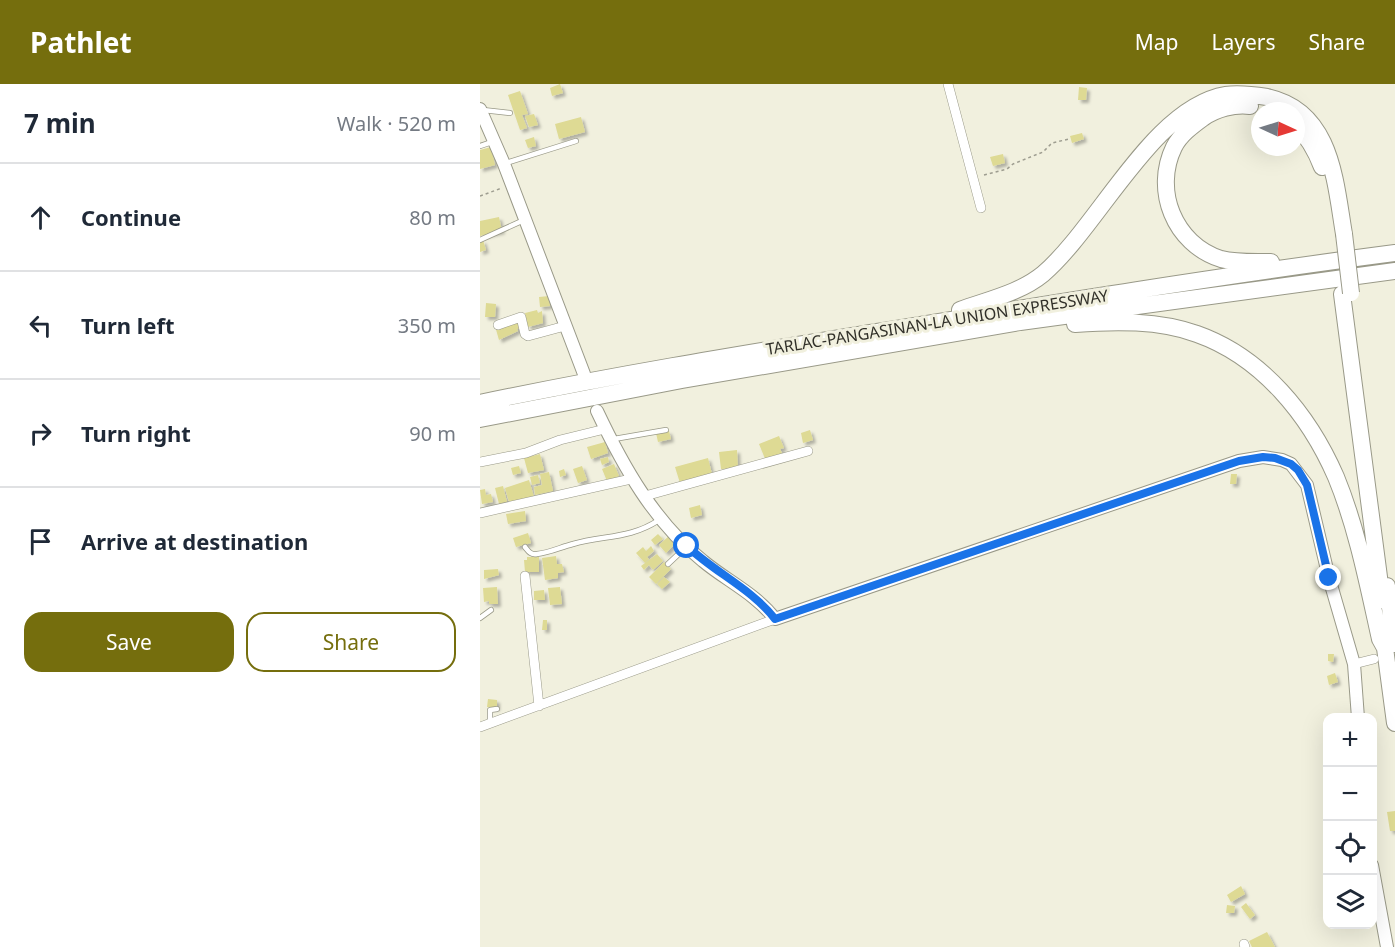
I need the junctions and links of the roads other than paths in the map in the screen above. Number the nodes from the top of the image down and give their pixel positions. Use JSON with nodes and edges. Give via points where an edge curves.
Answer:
{"nodes":[{"id":1,"x":948,"y":84,"type":"edge"},
{"id":2,"x":1251,"y":106,"type":"edge"},
{"id":3,"x":480,"y":109,"type":"edge"},
{"id":4,"x":510,"y":113,"type":"dead end"},
{"id":5,"x":488,"y":135,"type":"edge"},
{"id":6,"x":1305,"y":136,"type":"edge"},
{"id":7,"x":576,"y":141,"type":"dead end"},
{"id":8,"x":480,"y":146,"type":"edge"},
{"id":9,"x":504,"y":164,"type":"junction"},
{"id":10,"x":981,"y":208,"type":"dead end"},
{"id":11,"x":524,"y":220,"type":"junction"},
{"id":12,"x":1339,"y":235,"type":"junction"},
{"id":13,"x":480,"y":240,"type":"edge"},
{"id":14,"x":1395,"y":253,"type":"edge"},
{"id":15,"x":1314,"y":264,"type":"junction"},
{"id":16,"x":1395,"y":271,"type":"edge"},
{"id":17,"x":1020,"y":322,"type":"junction"},
{"id":18,"x":929,"y":323,"type":"junction"},
{"id":19,"x":498,"y":325,"type":"dead end"},
{"id":20,"x":565,"y":326,"type":"junction"},
{"id":21,"x":584,"y":374,"type":"dead end"},
{"id":22,"x":480,"y":403,"type":"edge"},
{"id":23,"x":597,"y":411,"type":"dead end"},
{"id":24,"x":480,"y":419,"type":"edge"},
{"id":25,"x":666,"y":430,"type":"dead end"},
{"id":26,"x":608,"y":435,"type":"junction"},
{"id":27,"x":808,"y":451,"type":"dead end"},
{"id":28,"x":480,"y":462,"type":"edge"},
{"id":29,"x":631,"y":479,"type":"junction"},
{"id":30,"x":645,"y":496,"type":"junction"},
{"id":31,"x":480,"y":513,"type":"edge"},
{"id":32,"x":661,"y":518,"type":"junction"},
{"id":33,"x":687,"y":546,"type":"junction"},
{"id":34,"x":525,"y":547,"type":"dead end"},
{"id":35,"x":669,"y":564,"type":"dead end"},
{"id":36,"x":525,"y":576,"type":"dead end"},
{"id":37,"x":491,"y":610,"type":"dead end"},
{"id":38,"x":480,"y":618,"type":"edge"},
{"id":39,"x":775,"y":619,"type":"junction"},
{"id":40,"x":1385,"y":650,"type":"edge"},
{"id":41,"x":1354,"y":664,"type":"junction"},
{"id":42,"x":539,"y":706,"type":"junction"},
{"id":43,"x":497,"y":708,"type":"dead end"},
{"id":44,"x":1358,"y":713,"type":"edge"},
{"id":45,"x":1395,"y":723,"type":"edge"},
{"id":46,"x":485,"y":725,"type":"edge"},
{"id":47,"x":1374,"y":875,"type":"edge"},
{"id":48,"x":1387,"y":947,"type":"edge"}],
"edges":[{"from":1,"to":10,"type":"street"},
{"from":2,"to":15,"type":"highway","via":[[1229,106],[1210,113],[1174,146],[1165,191],[1170,211],[1189,240],[1221,259]]},
{"from":3,"to":4,"type":"lane"},
{"from":3,"to":5,"type":"street"},
{"from":5,"to":8,"type":"lane"},
{"from":5,"to":9,"type":"street"},
{"from":6,"to":12,"type":"highway","via":[[1323,169]]},
{"from":7,"to":9,"type":"lane"},
{"from":9,"to":11,"type":"street"},
{"from":11,"to":13,"type":"lane"},
{"from":11,"to":20,"type":"street"},
{"from":12,"to":18,"type":"highway","via":[[1329,153],[1306,118],[1270,98],[1226,95],[1180,116],[1155,138],[1089,225],[1041,276],[1011,292]]},
{"from":12,"to":40,"type":"highway","bridge":true},
{"from":14,"to":15,"type":"highway","name":"TARLAC-PANGASINAN-LA UNION EXPRESSWAY"},
{"from":15,"to":18,"type":"highway","name":"TARLAC-PANGASINAN-LA UNION EXPRESSWAY"},
{"from":16,"to":17,"type":"highway","name":"TARLAC-PANGASINAN-LA UNION EXPRESSWAY"},
{"from":17,"to":24,"type":"highway","name":"TARLAC-PANGASINAN-LA UNION EXPRESSWAY"},
{"from":17,"to":40,"type":"highway","via":[[1039,327],[1116,322],[1176,328],[1228,349],[1263,374],[1298,411],[1336,477]]},
{"from":18,"to":22,"type":"highway","name":"TARLAC-PANGASINAN-LA UNION EXPRESSWAY"},
{"from":19,"to":20,"type":"street","via":[[521,317],[528,336]]},
{"from":20,"to":21,"type":"street"},
{"from":23,"to":26,"type":"street"},
{"from":25,"to":26,"type":"lane"},
{"from":26,"to":28,"type":"street","via":[[560,440],[526,453]]},
{"from":26,"to":29,"type":"street"},
{"from":27,"to":30,"type":"street"},
{"from":29,"to":30,"type":"street"},
{"from":29,"to":31,"type":"street"},
{"from":30,"to":32,"type":"street"},
{"from":32,"to":33,"type":"street"},
{"from":32,"to":34,"type":"lane","via":[[634,533],[536,554]]},
{"from":33,"to":35,"type":"lane"},
{"from":33,"to":39,"type":"street","via":[[758,600]]},
{"from":36,"to":42,"type":"street"},
{"from":37,"to":38,"type":"lane"},
{"from":39,"to":41,"type":"street","via":[[1239,461],[1263,457],[1291,464],[1307,485]]},
{"from":39,"to":42,"type":"street"},
{"from":40,"to":41,"type":"street"},
{"from":40,"to":45,"type":"highway"},
{"from":41,"to":44,"type":"street"},
{"from":42,"to":46,"type":"street"},
{"from":43,"to":46,"type":"lane","via":[[490,710]]},
{"from":47,"to":48,"type":"street"}]}
